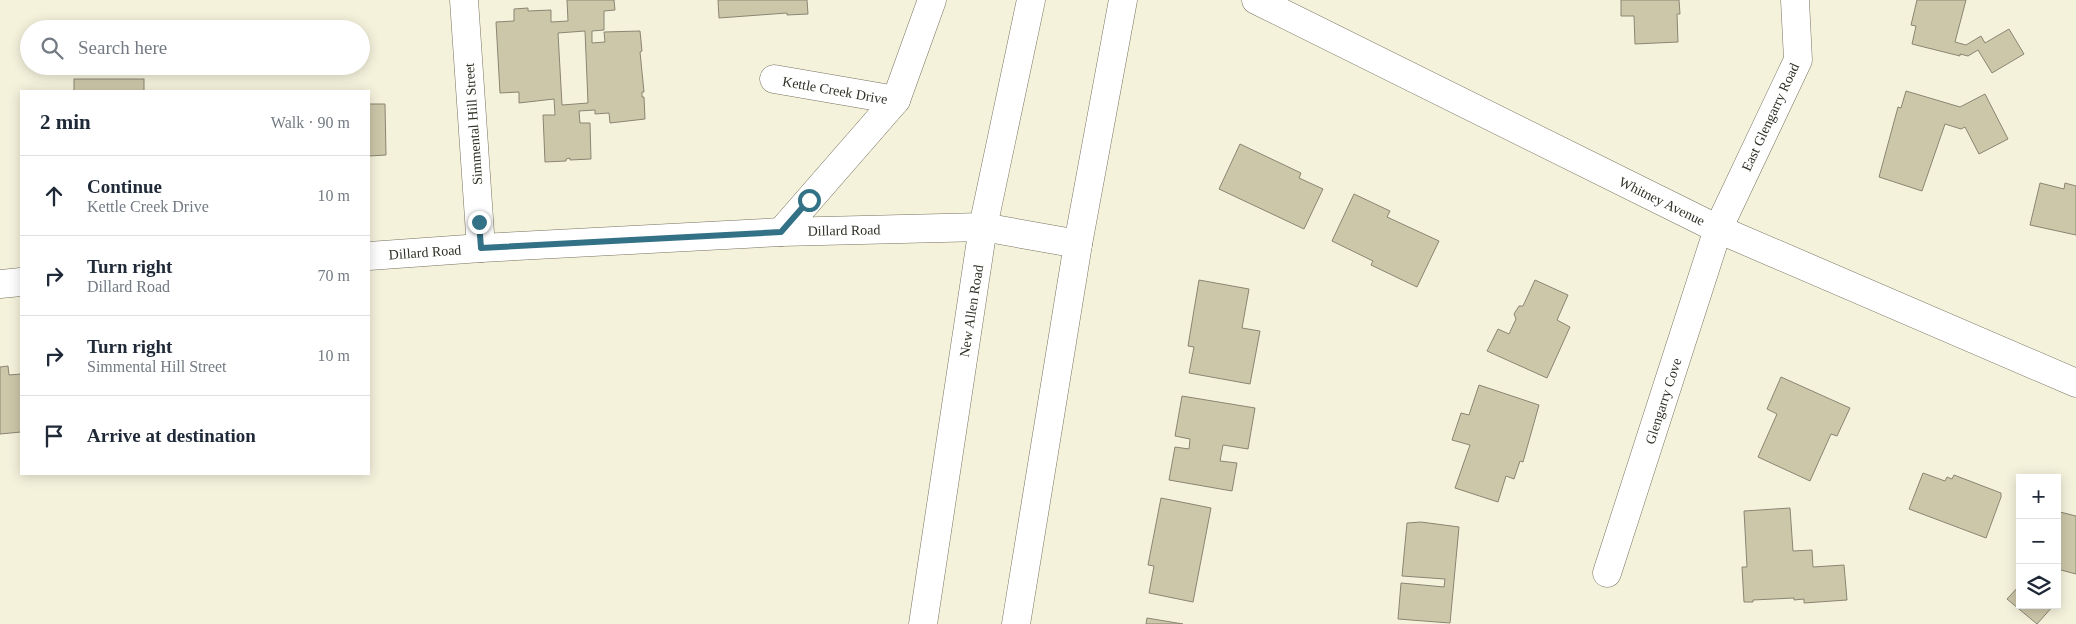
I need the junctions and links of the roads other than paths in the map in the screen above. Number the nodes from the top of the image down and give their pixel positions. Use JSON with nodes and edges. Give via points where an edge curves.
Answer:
{"nodes":[{"id":1,"x":464,"y":0,"type":"edge"},
{"id":2,"x":932,"y":0,"type":"edge"},
{"id":3,"x":1031,"y":0,"type":"edge"},
{"id":4,"x":1123,"y":0,"type":"edge"},
{"id":5,"x":1256,"y":0,"type":"edge"},
{"id":6,"x":1795,"y":0,"type":"edge"},
{"id":7,"x":774,"y":79,"type":"dead end"},
{"id":8,"x":896,"y":100,"type":"junction"},
{"id":9,"x":984,"y":227,"type":"junction"},
{"id":10,"x":1718,"y":229,"type":"junction"},
{"id":11,"x":781,"y":232,"type":"junction"},
{"id":12,"x":1078,"y":244,"type":"junction"},
{"id":13,"x":481,"y":248,"type":"junction"},
{"id":14,"x":370,"y":256,"type":"edge"},
{"id":15,"x":20,"y":282,"type":"edge"},
{"id":16,"x":0,"y":284,"type":"edge"},
{"id":17,"x":2076,"y":382,"type":"edge"},
{"id":18,"x":1607,"y":573,"type":"dead end"},
{"id":19,"x":922,"y":624,"type":"edge"},
{"id":20,"x":1016,"y":624,"type":"edge"}],
"edges":[{"from":1,"to":13,"type":"street","name":"Simmental Hill Street"},
{"from":2,"to":8,"type":"street","name":"Kettle Creek Drive"},
{"from":3,"to":9,"type":"street","name":"New Allen Road"},
{"from":4,"to":12,"type":"street"},
{"from":5,"to":10,"type":"street","name":"Whitney Avenue"},
{"from":6,"to":10,"type":"street","name":"East Glengarry Road","via":[[1798,60]]},
{"from":7,"to":8,"type":"street","name":"Kettle Creek Drive"},
{"from":8,"to":11,"type":"street","name":"Kettle Creek Drive"},
{"from":9,"to":11,"type":"street","name":"Dillard Road"},
{"from":9,"to":12,"type":"street","name":"Dillard Road"},
{"from":9,"to":19,"type":"street","name":"New Allen Road"},
{"from":10,"to":17,"type":"street","name":"Whitney Avenue"},
{"from":10,"to":18,"type":"street","name":"Glengarry Cove"},
{"from":11,"to":13,"type":"street","name":"Dillard Road"},
{"from":12,"to":20,"type":"street"},
{"from":13,"to":14,"type":"street","name":"Dillard Road"},
{"from":15,"to":16,"type":"street"}]}
